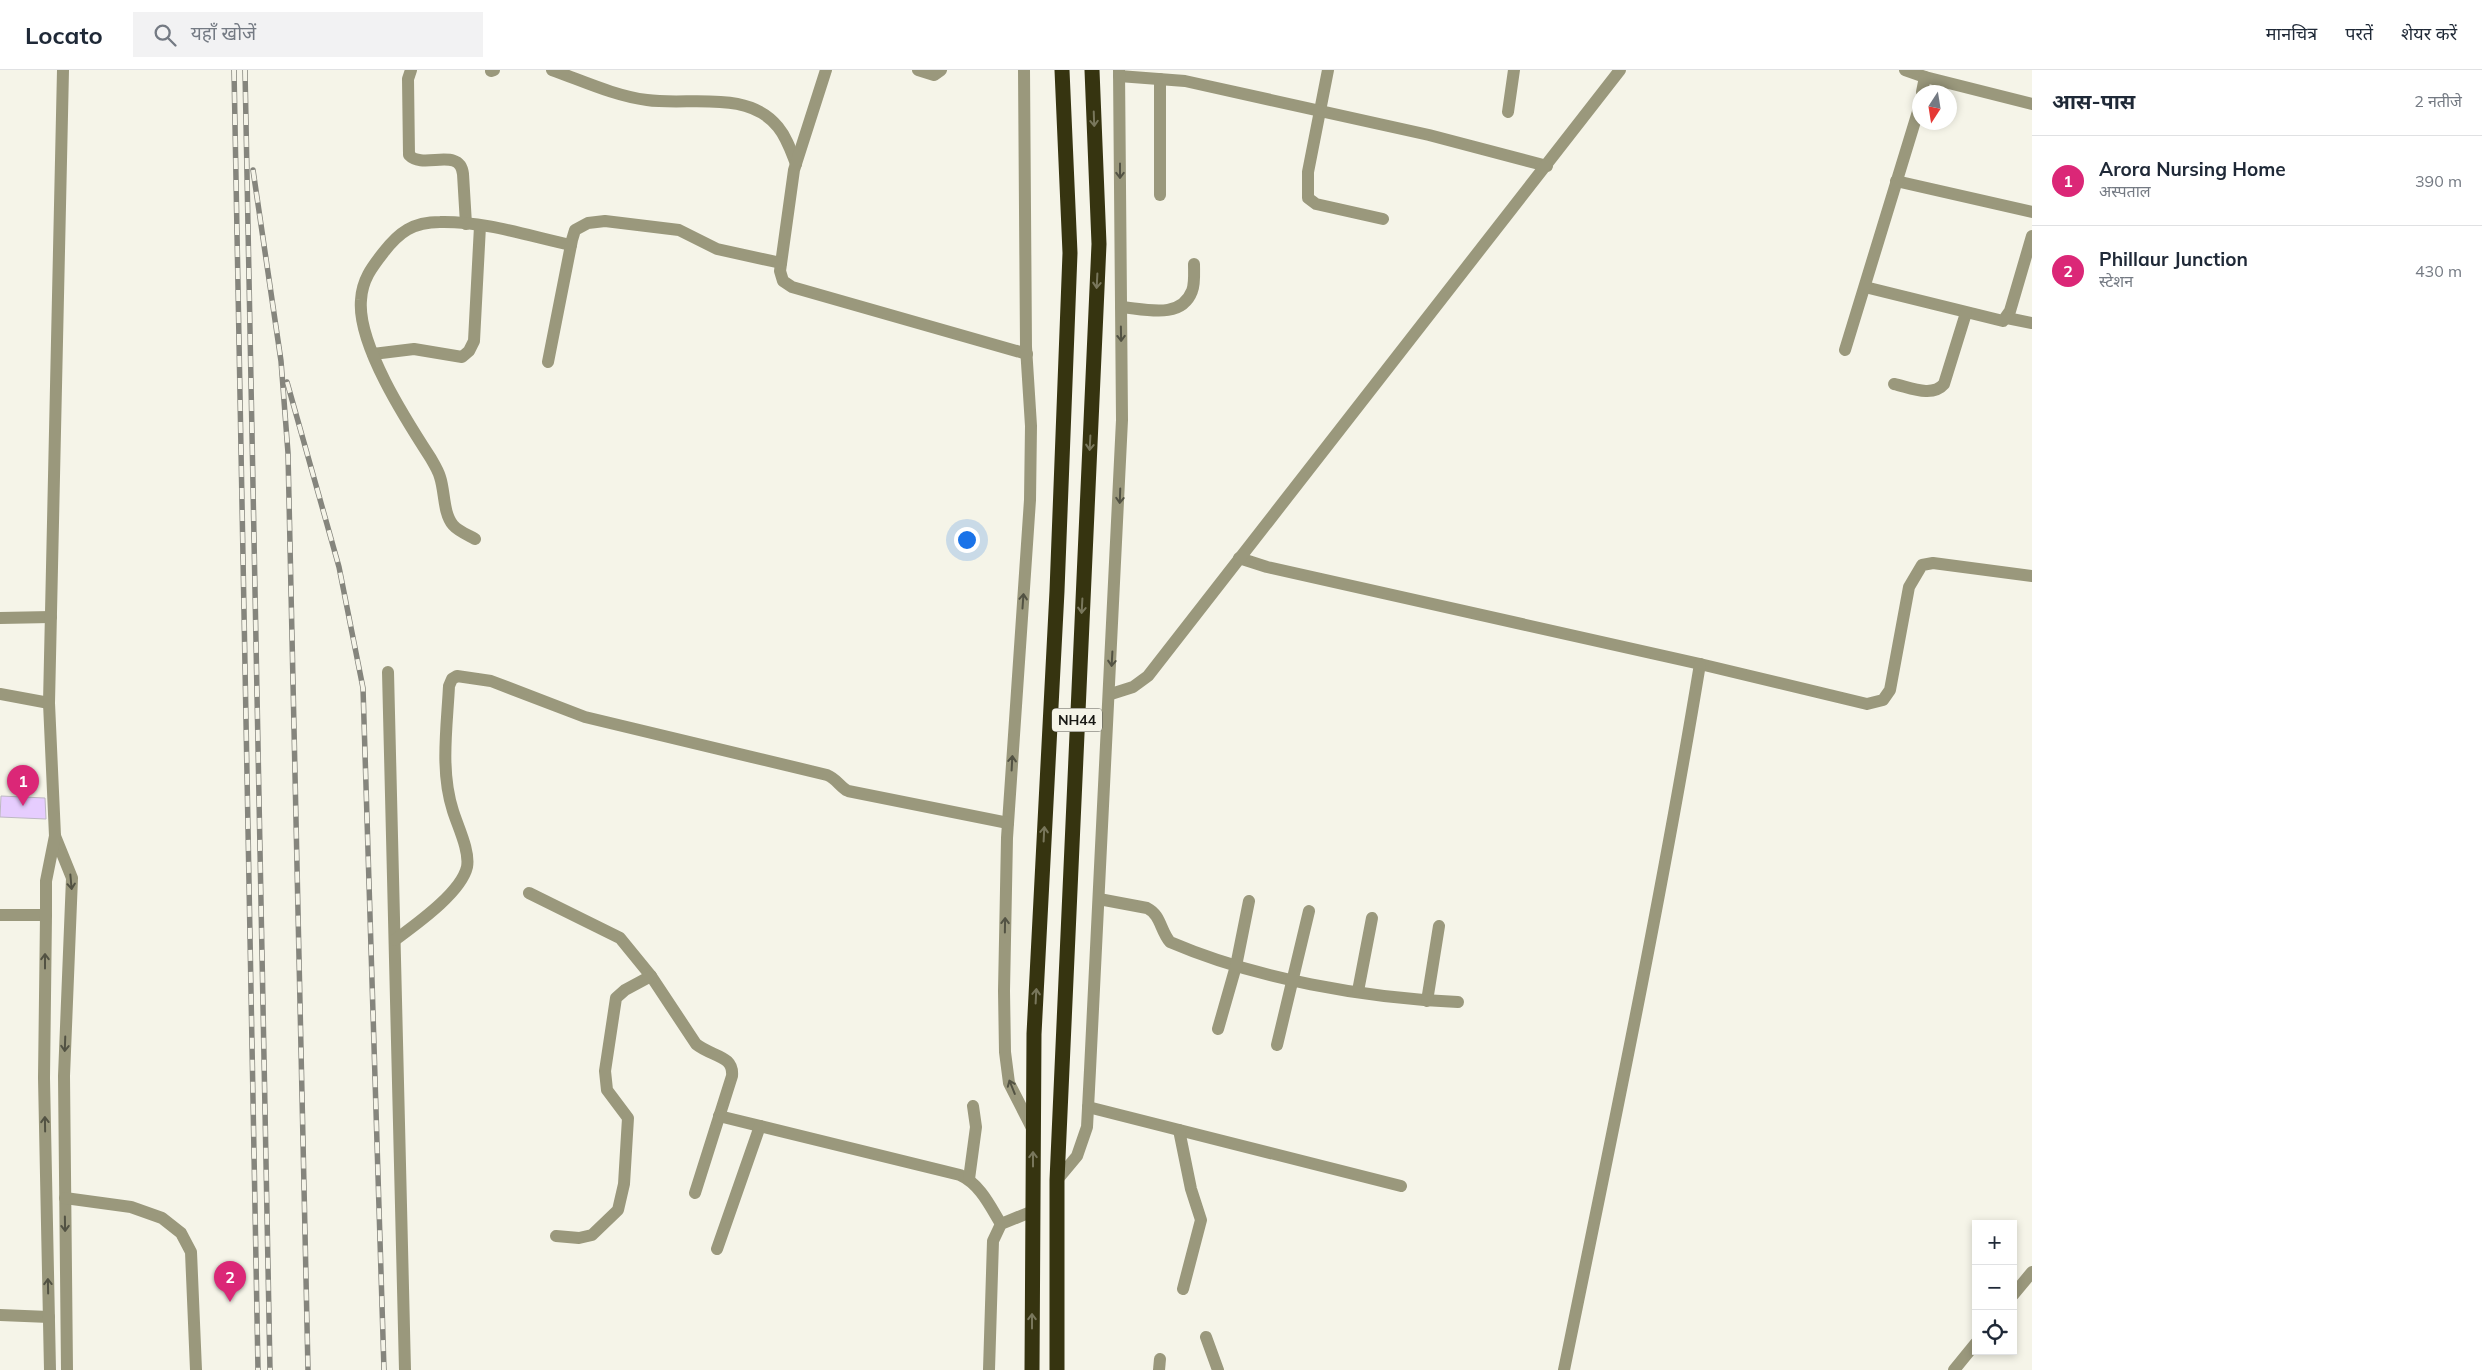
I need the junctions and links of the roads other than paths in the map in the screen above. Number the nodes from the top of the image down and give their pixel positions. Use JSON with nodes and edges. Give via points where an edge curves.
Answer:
{"nodes":[{"id":1,"x":63,"y":70,"type":"edge"},
{"id":2,"x":410,"y":70,"type":"edge"},
{"id":3,"x":552,"y":70,"type":"edge"},
{"id":4,"x":826,"y":70,"type":"edge"},
{"id":5,"x":918,"y":70,"type":"edge"},
{"id":6,"x":941,"y":70,"type":"edge"},
{"id":7,"x":1024,"y":70,"type":"edge"},
{"id":8,"x":1062,"y":70,"type":"edge"},
{"id":9,"x":1092,"y":70,"type":"edge"},
{"id":10,"x":1328,"y":70,"type":"edge"},
{"id":11,"x":1514,"y":70,"type":"edge"},
{"id":12,"x":1620,"y":70,"type":"edge"},
{"id":13,"x":1905,"y":70,"type":"edge"},
{"id":14,"x":1119,"y":73,"type":"edge"},
{"id":15,"x":1160,"y":78,"type":"junction"},
{"id":16,"x":1925,"y":78,"type":"junction"},
{"id":17,"x":1924,"y":85,"type":"edge"},
{"id":18,"x":2032,"y":104,"type":"edge"},
{"id":19,"x":1320,"y":109,"type":"junction"},
{"id":20,"x":1508,"y":112,"type":"dead end"},
{"id":21,"x":1912,"y":130,"type":"edge"},
{"id":22,"x":796,"y":164,"type":"junction"},
{"id":23,"x":1546,"y":166,"type":"junction"},
{"id":24,"x":1896,"y":182,"type":"junction"},
{"id":25,"x":1160,"y":195,"type":"dead end"},
{"id":26,"x":2032,"y":212,"type":"edge"},
{"id":27,"x":1384,"y":219,"type":"dead end"},
{"id":28,"x":466,"y":224,"type":"junction"},
{"id":29,"x":480,"y":226,"type":"junction"},
{"id":30,"x":2032,"y":236,"type":"edge"},
{"id":31,"x":571,"y":246,"type":"junction"},
{"id":32,"x":780,"y":263,"type":"junction"},
{"id":33,"x":1194,"y":264,"type":"dead end"},
{"id":34,"x":1865,"y":287,"type":"junction"},
{"id":35,"x":1121,"y":307,"type":"junction"},
{"id":36,"x":1966,"y":313,"type":"junction"},
{"id":37,"x":2007,"y":318,"type":"junction"},
{"id":38,"x":2032,"y":323,"type":"edge"},
{"id":39,"x":1844,"y":350,"type":"dead end"},
{"id":40,"x":373,"y":354,"type":"junction"},
{"id":41,"x":1027,"y":354,"type":"junction"},
{"id":42,"x":548,"y":362,"type":"dead end"},
{"id":43,"x":1894,"y":384,"type":"dead end"},
{"id":44,"x":475,"y":539,"type":"dead end"},
{"id":45,"x":1240,"y":558,"type":"junction"},
{"id":46,"x":2032,"y":576,"type":"edge"},
{"id":47,"x":51,"y":617,"type":"junction"},
{"id":48,"x":0,"y":618,"type":"edge"},
{"id":49,"x":1700,"y":664,"type":"junction"},
{"id":50,"x":388,"y":672,"type":"dead end"},
{"id":51,"x":0,"y":694,"type":"edge"},
{"id":52,"x":1110,"y":694,"type":"junction"},
{"id":53,"x":49,"y":702,"type":"junction"},
{"id":54,"x":1008,"y":823,"type":"junction"},
{"id":55,"x":55,"y":836,"type":"junction"},
{"id":56,"x":529,"y":893,"type":"dead end"},
{"id":57,"x":1099,"y":899,"type":"junction"},
{"id":58,"x":1250,"y":902,"type":"dead end"},
{"id":59,"x":1309,"y":911,"type":"dead end"},
{"id":60,"x":0,"y":915,"type":"edge"},
{"id":61,"x":46,"y":916,"type":"junction"},
{"id":62,"x":1372,"y":918,"type":"dead end"},
{"id":63,"x":1439,"y":926,"type":"dead end"},
{"id":64,"x":395,"y":940,"type":"junction"},
{"id":65,"x":1236,"y":966,"type":"junction"},
{"id":66,"x":651,"y":976,"type":"junction"},
{"id":67,"x":1294,"y":982,"type":"junction"},
{"id":68,"x":1358,"y":991,"type":"junction"},
{"id":69,"x":1426,"y":1001,"type":"junction"},
{"id":70,"x":1458,"y":1002,"type":"dead end"},
{"id":71,"x":1218,"y":1029,"type":"dead end"},
{"id":72,"x":1277,"y":1045,"type":"dead end"},
{"id":73,"x":973,"y":1106,"type":"dead end"},
{"id":74,"x":1088,"y":1107,"type":"junction"},
{"id":75,"x":719,"y":1116,"type":"junction"},
{"id":76,"x":760,"y":1126,"type":"junction"},
{"id":77,"x":1033,"y":1130,"type":"junction"},
{"id":78,"x":1178,"y":1130,"type":"junction"},
{"id":79,"x":969,"y":1179,"type":"junction"},
{"id":80,"x":1057,"y":1180,"type":"junction"},
{"id":81,"x":1400,"y":1186,"type":"dead end"},
{"id":82,"x":694,"y":1193,"type":"dead end"},
{"id":83,"x":65,"y":1198,"type":"junction"},
{"id":84,"x":1033,"y":1211,"type":"junction"},
{"id":85,"x":1000,"y":1224,"type":"junction"},
{"id":86,"x":556,"y":1236,"type":"dead end"},
{"id":87,"x":718,"y":1248,"type":"dead end"},
{"id":88,"x":2032,"y":1272,"type":"edge"},
{"id":89,"x":1183,"y":1289,"type":"dead end"},
{"id":90,"x":2017,"y":1290,"type":"edge"},
{"id":91,"x":0,"y":1315,"type":"edge"},
{"id":92,"x":49,"y":1317,"type":"junction"},
{"id":93,"x":1206,"y":1337,"type":"dead end"},
{"id":94,"x":1972,"y":1348,"type":"edge"},
{"id":95,"x":50,"y":1370,"type":"edge"},
{"id":96,"x":67,"y":1370,"type":"edge"},
{"id":97,"x":196,"y":1370,"type":"edge"},
{"id":98,"x":405,"y":1370,"type":"edge"},
{"id":99,"x":989,"y":1370,"type":"edge"},
{"id":100,"x":1032,"y":1370,"type":"edge"},
{"id":101,"x":1056,"y":1370,"type":"edge"},
{"id":102,"x":1218,"y":1370,"type":"edge"},
{"id":103,"x":1564,"y":1370,"type":"edge"},
{"id":104,"x":1954,"y":1370,"type":"edge"}],
"edges":[{"from":1,"to":47,"type":"street"},
{"from":2,"to":28,"type":"street","via":[[409,155],[418,160],[458,162],[462,167]]},
{"from":3,"to":22,"type":"street","via":[[630,97],[724,102],[755,109],[778,126],[787,139]]},
{"from":4,"to":22,"type":"street"},
{"from":5,"to":6,"type":"street","via":[[934,74]]},
{"from":7,"to":41,"type":"street"},
{"from":77,"to":8,"type":"highway","number":"NH44","one_way":true,"via":[[1034,1034],[1057,591],[1070,253]]},
{"from":9,"to":80,"type":"highway","number":"NH44","one_way":true,"via":[[1099,244]]},
{"from":10,"to":19,"type":"street"},
{"from":11,"to":20,"type":"street"},
{"from":12,"to":23,"type":"street"},
{"from":13,"to":16,"type":"street"},
{"from":14,"to":15,"type":"street"},
{"from":14,"to":35,"type":"street","one_way":true},
{"from":15,"to":19,"type":"street","via":[[1185,80]]},
{"from":15,"to":25,"type":"street"},
{"from":16,"to":17,"type":"street"},
{"from":16,"to":18,"type":"street"},
{"from":19,"to":23,"type":"street"},
{"from":19,"to":27,"type":"street","via":[[1308,172],[1308,198],[1316,204]]},
{"from":21,"to":24,"type":"street"},
{"from":22,"to":32,"type":"street"},
{"from":23,"to":45,"type":"street"},
{"from":24,"to":26,"type":"street"},
{"from":24,"to":34,"type":"street"},
{"from":28,"to":29,"type":"street"},
{"from":28,"to":40,"type":"street","via":[[440,222],[410,228],[397,235],[369,272],[360,301]]},
{"from":29,"to":31,"type":"street"},
{"from":29,"to":40,"type":"street","via":[[474,341],[469,351],[462,357],[414,349]]},
{"from":30,"to":37,"type":"street"},
{"from":31,"to":32,"type":"street","via":[[575,230],[588,223],[605,221],[679,230],[717,249]]},
{"from":31,"to":42,"type":"street"},
{"from":32,"to":41,"type":"street","via":[[783,281],[792,287]]},
{"from":33,"to":35,"type":"street","via":[[1192,291],[1177,309]]},
{"from":34,"to":36,"type":"street"},
{"from":34,"to":39,"type":"street"},
{"from":35,"to":52,"type":"street","one_way":true,"via":[[1122,420]]},
{"from":36,"to":37,"type":"street","via":[[2000,322]]},
{"from":36,"to":43,"type":"street","via":[[1944,384],[1939,389],[1929,391]]},
{"from":37,"to":38,"type":"street"},
{"from":40,"to":44,"type":"street","via":[[440,478],[449,519]]},
{"from":54,"to":41,"type":"street","one_way":true,"via":[[1030,500],[1031,426]]},
{"from":45,"to":49,"type":"street"},
{"from":45,"to":52,"type":"street","via":[[1148,676],[1133,687]]},
{"from":46,"to":49,"type":"street","via":[[1933,563],[1922,565],[1909,587],[1890,690],[1877,703],[1867,704]]},
{"from":47,"to":48,"type":"street"},
{"from":47,"to":53,"type":"street"},
{"from":49,"to":103,"type":"street","via":[[1649,952]]},
{"from":50,"to":64,"type":"street"},
{"from":51,"to":53,"type":"street"},
{"from":52,"to":57,"type":"street"},
{"from":53,"to":55,"type":"street"},
{"from":54,"to":64,"type":"street","via":[[848,791],[827,775],[585,717],[491,681],[456,676],[449,686],[445,774],[450,802],[467,855],[467,867],[443,900]]},
{"from":77,"to":54,"type":"street","one_way":true,"via":[[1009,1083],[1005,1052]]},
{"from":55,"to":61,"type":"street","via":[[46,880]]},
{"from":55,"to":83,"type":"street","one_way":true,"via":[[72,878],[64,1076]]},
{"from":56,"to":66,"type":"street","via":[[620,938]]},
{"from":57,"to":65,"type":"street","via":[[1154,911],[1163,934],[1170,942]]},
{"from":57,"to":74,"type":"street"},
{"from":58,"to":65,"type":"street"},
{"from":59,"to":67,"type":"street"},
{"from":60,"to":61,"type":"street"},
{"from":92,"to":61,"type":"street","one_way":true,"via":[[44,1078]]},
{"from":62,"to":68,"type":"street"},
{"from":63,"to":69,"type":"street"},
{"from":64,"to":98,"type":"street"},
{"from":65,"to":67,"type":"street"},
{"from":65,"to":71,"type":"street"},
{"from":66,"to":75,"type":"street","via":[[696,1044],[705,1052],[729,1060],[733,1067]]},
{"from":66,"to":86,"type":"street","via":[[616,998],[604,1071],[607,1090],[628,1118],[624,1184],[618,1210],[592,1234],[580,1238]]},
{"from":67,"to":68,"type":"street"},
{"from":67,"to":72,"type":"street"},
{"from":68,"to":69,"type":"street"},
{"from":69,"to":70,"type":"street"},
{"from":73,"to":79,"type":"street","via":[[976,1127]]},
{"from":74,"to":78,"type":"street"},
{"from":74,"to":80,"type":"street","via":[[1087,1127],[1077,1156]]},
{"from":75,"to":76,"type":"street"},
{"from":75,"to":82,"type":"street"},
{"from":76,"to":79,"type":"street","via":[[960,1174]]},
{"from":76,"to":87,"type":"street"},
{"from":84,"to":77,"type":"highway","number":"NH44","one_way":true},
{"from":78,"to":81,"type":"street"},
{"from":78,"to":89,"type":"street","via":[[1190,1189],[1201,1220]]},
{"from":79,"to":85,"type":"street"},
{"from":80,"to":101,"type":"highway","number":"NH44"},
{"from":83,"to":96,"type":"street","one_way":true},
{"from":83,"to":97,"type":"street","via":[[131,1207],[162,1218],[181,1233],[191,1252]]},
{"from":84,"to":85,"type":"street"},
{"from":100,"to":84,"type":"highway","number":"NH44","one_way":true},
{"from":85,"to":99,"type":"street","via":[[993,1241]]},
{"from":88,"to":90,"type":"street"},
{"from":91,"to":92,"type":"street"},
{"from":92,"to":95,"type":"street"},
{"from":93,"to":102,"type":"street"},
{"from":94,"to":104,"type":"street"}]}
